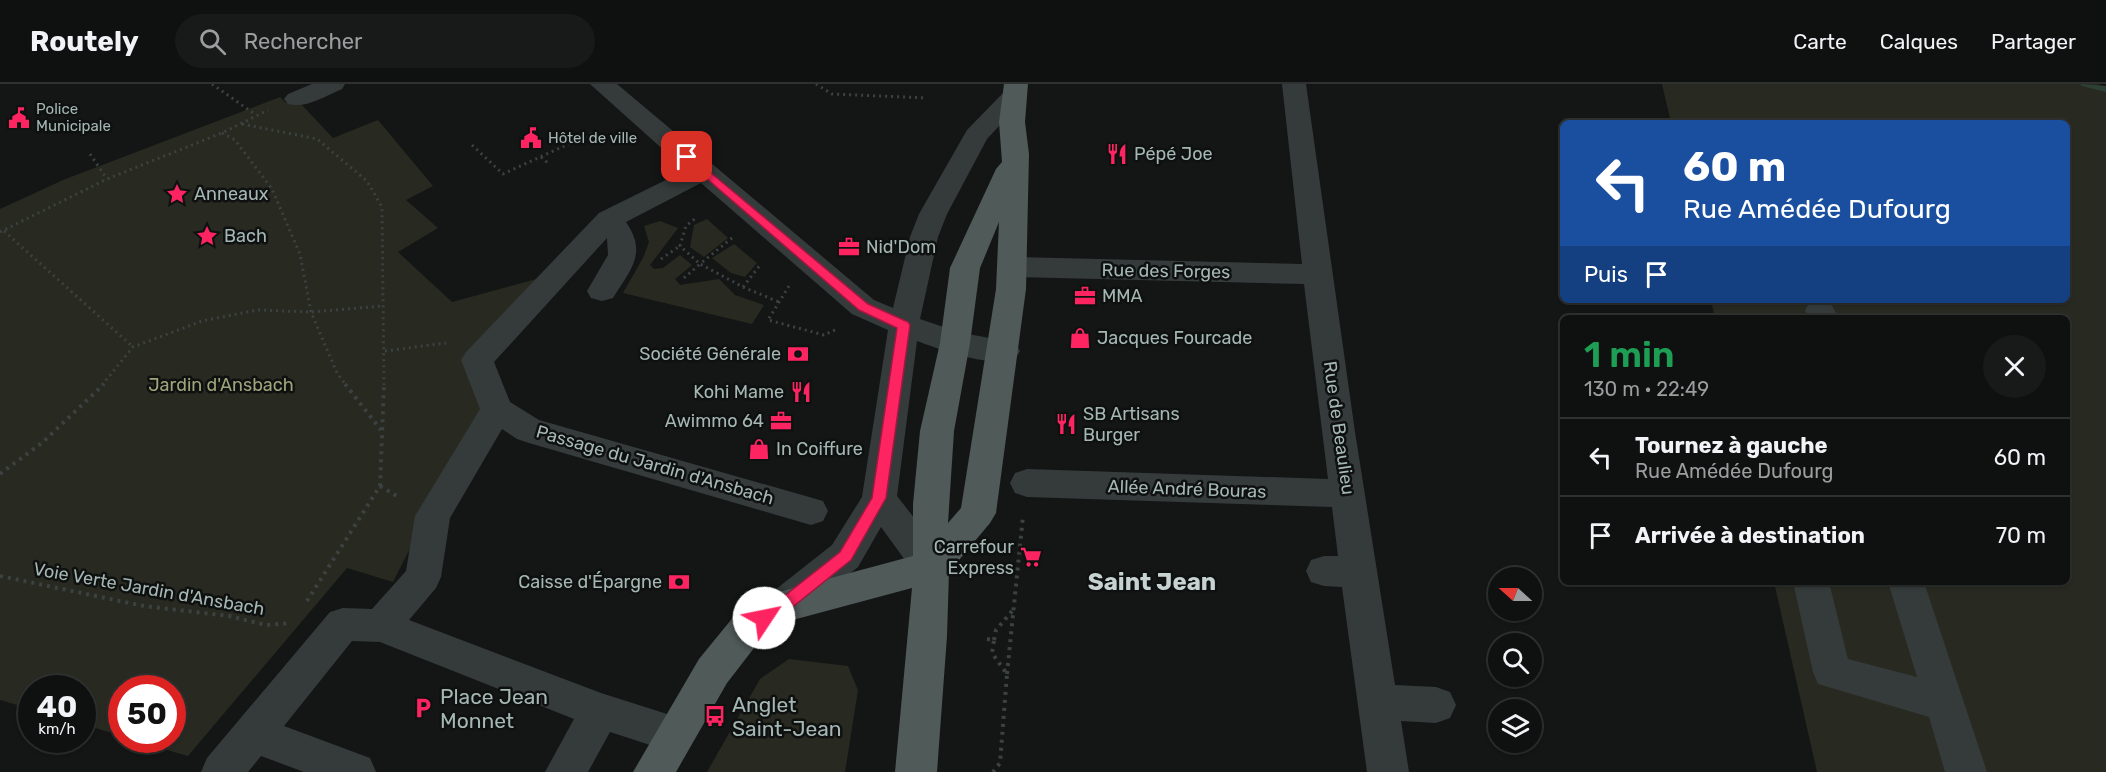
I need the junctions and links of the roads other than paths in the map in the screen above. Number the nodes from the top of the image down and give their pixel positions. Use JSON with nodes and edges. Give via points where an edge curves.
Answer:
{"nodes":[{"id":1,"x":333,"y":84,"type":"edge"},
{"id":2,"x":602,"y":84,"type":"edge"},
{"id":3,"x":1294,"y":84,"type":"edge"},
{"id":4,"x":1015,"y":90,"type":"edge"},
{"id":5,"x":297,"y":99,"type":"road end"},
{"id":6,"x":1016,"y":154,"type":"junction"},
{"id":7,"x":705,"y":171,"type":"junction"},
{"id":8,"x":609,"y":219,"type":"junction"},
{"id":9,"x":1013,"y":267,"type":"junction"},
{"id":10,"x":1319,"y":274,"type":"junction"},
{"id":11,"x":602,"y":291,"type":"dead end"},
{"id":12,"x":904,"y":325,"type":"junction"},
{"id":13,"x":955,"y":343,"type":"junction"},
{"id":14,"x":1004,"y":351,"type":"junction"},
{"id":15,"x":497,"y":409,"type":"junction"},
{"id":16,"x":1027,"y":483,"type":"road end"},
{"id":17,"x":1348,"y":494,"type":"junction"},
{"id":18,"x":879,"y":498,"type":"junction"},
{"id":19,"x":811,"y":511,"type":"dead end"},
{"id":20,"x":931,"y":567,"type":"junction"},
{"id":21,"x":1811,"y":585,"type":"edge"},
{"id":22,"x":1907,"y":585,"type":"edge"},
{"id":23,"x":779,"y":609,"type":"junction"},
{"id":24,"x":381,"y":626,"type":"junction"},
{"id":25,"x":1378,"y":702,"type":"junction"},
{"id":26,"x":1944,"y":703,"type":"junction"},
{"id":27,"x":1436,"y":705,"type":"dead end"},
{"id":28,"x":601,"y":711,"type":"junction"},
{"id":29,"x":675,"y":734,"type":"junction"},
{"id":30,"x":254,"y":735,"type":"junction"},
{"id":31,"x":222,"y":772,"type":"edge"},
{"id":32,"x":355,"y":772,"type":"edge"},
{"id":33,"x":566,"y":772,"type":"edge"},
{"id":34,"x":654,"y":772,"type":"edge"},
{"id":35,"x":916,"y":772,"type":"edge"},
{"id":36,"x":1388,"y":772,"type":"edge"},
{"id":37,"x":1966,"y":772,"type":"edge"}],
"edges":[{"from":1,"to":5,"type":"street"},
{"from":2,"to":7,"type":"street"},
{"from":3,"to":10,"type":"street","name":"Rue de Beaulieu"},
{"from":4,"to":6,"type":"main road","via":[[1012,122]]},
{"from":4,"to":12,"type":"street","via":[[976,136],[933,214]]},
{"from":6,"to":9,"type":"main road"},
{"from":6,"to":13,"type":"main road","via":[[965,268]]},
{"from":7,"to":8,"type":"street"},
{"from":7,"to":12,"type":"street","via":[[863,307]]},
{"from":8,"to":11,"type":"street","via":[[621,232],[624,244],[622,257]]},
{"from":8,"to":15,"type":"street","via":[[477,360]]},
{"from":9,"to":10,"type":"street","name":"Rue des Forges"},
{"from":9,"to":14,"type":"main road"},
{"from":10,"to":17,"type":"street","name":"Rue de Beaulieu","via":[[1325,431]]},
{"from":12,"to":13,"type":"street"},
{"from":12,"to":18,"type":"street"},
{"from":13,"to":14,"type":"street"},
{"from":13,"to":20,"type":"main road","via":[[937,431],[930,504]]},
{"from":14,"to":20,"type":"main road","via":[[978,513]]},
{"from":15,"to":19,"type":"street","name":"Passage du Jardin d'Ansbach","via":[[529,430]]},
{"from":15,"to":24,"type":"street","via":[[433,516],[423,577]]},
{"from":16,"to":17,"type":"street","name":"Allée André Bouras"},
{"from":17,"to":25,"type":"street","name":"Rue de Beaulieu","via":[[1342,572]]},
{"from":18,"to":20,"type":"street"},
{"from":18,"to":23,"type":"street","via":[[845,556]]},
{"from":20,"to":23,"type":"main road"},
{"from":20,"to":35,"type":"main road"},
{"from":21,"to":26,"type":"street","via":[[1832,672]]},
{"from":22,"to":26,"type":"street"},
{"from":23,"to":29,"type":"main road","via":[[748,627],[713,670]]},
{"from":24,"to":28,"type":"street"},
{"from":24,"to":30,"type":"street","via":[[343,624]]},
{"from":25,"to":27,"type":"street"},
{"from":25,"to":36,"type":"street","name":"Rue de Beaulieu"},
{"from":26,"to":37,"type":"street"},
{"from":28,"to":29,"type":"street"},
{"from":28,"to":33,"type":"street"},
{"from":29,"to":34,"type":"main road"},
{"from":30,"to":31,"type":"street"},
{"from":30,"to":32,"type":"street"}]}
